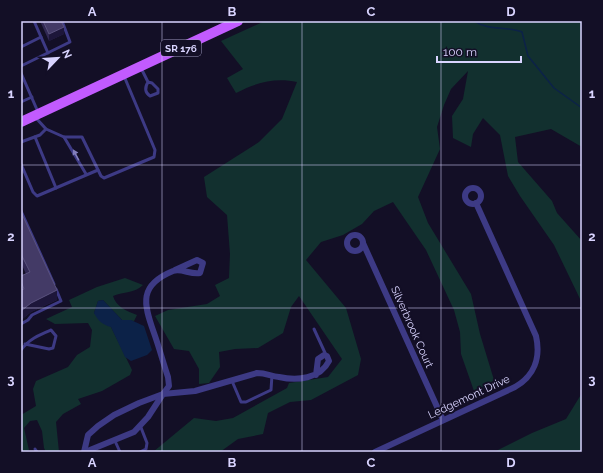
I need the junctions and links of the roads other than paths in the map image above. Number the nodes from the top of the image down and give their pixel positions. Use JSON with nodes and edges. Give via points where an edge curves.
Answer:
{"nodes":[{"id":1,"x":34,"y":21,"type":"edge"},
{"id":2,"x":62,"y":21,"type":"edge"},
{"id":3,"x":238,"y":21,"type":"edge"},
{"id":4,"x":41,"y":37,"type":"junction"},
{"id":5,"x":21,"y":46,"type":"edge"},
{"id":6,"x":48,"y":53,"type":"junction"},
{"id":7,"x":21,"y":66,"type":"edge"},
{"id":8,"x":141,"y":67,"type":"junction"},
{"id":9,"x":21,"y":73,"type":"edge"},
{"id":10,"x":123,"y":75,"type":"junction"},
{"id":11,"x":148,"y":82,"type":"junction"},
{"id":12,"x":32,"y":97,"type":"junction"},
{"id":13,"x":21,"y":102,"type":"edge"},
{"id":14,"x":37,"y":115,"type":"junction"},
{"id":15,"x":21,"y":122,"type":"edge"},
{"id":16,"x":46,"y":128,"type":"junction"},
{"id":17,"x":35,"y":137,"type":"junction"},
{"id":18,"x":64,"y":138,"type":"junction"},
{"id":19,"x":21,"y":142,"type":"edge"},
{"id":20,"x":21,"y":164,"type":"edge"},
{"id":21,"x":98,"y":170,"type":"junction"},
{"id":22,"x":86,"y":174,"type":"junction"},
{"id":23,"x":56,"y":188,"type":"junction"},
{"id":24,"x":476,"y":203,"type":"dead end"},
{"id":25,"x":21,"y":210,"type":"edge"},
{"id":26,"x":363,"y":243,"type":"dead end"},
{"id":27,"x":175,"y":270,"type":"dead end"},
{"id":28,"x":21,"y":324,"type":"edge"},
{"id":29,"x":314,"y":329,"type":"dead end"},
{"id":30,"x":25,"y":344,"type":"junction"},
{"id":31,"x":21,"y":350,"type":"edge"},
{"id":32,"x":326,"y":356,"type":"junction"},
{"id":33,"x":272,"y":375,"type":"junction"},
{"id":34,"x":316,"y":375,"type":"junction"},
{"id":35,"x":232,"y":381,"type":"junction"},
{"id":36,"x":163,"y":394,"type":"junction"},
{"id":37,"x":443,"y":420,"type":"junction"},
{"id":38,"x":140,"y":425,"type":"junction"},
{"id":39,"x":115,"y":441,"type":"junction"},
{"id":40,"x":84,"y":452,"type":"edge"},
{"id":41,"x":120,"y":452,"type":"edge"},
{"id":42,"x":140,"y":452,"type":"edge"},
{"id":43,"x":375,"y":452,"type":"edge"}],
"edges":[{"from":1,"to":4,"type":"lane"},
{"from":2,"to":6,"type":"lane","via":[[70,42]]},
{"from":3,"to":8,"type":"main road","number":"SR 176"},
{"from":4,"to":5,"type":"lane"},
{"from":4,"to":6,"type":"lane"},
{"from":6,"to":7,"type":"lane"},
{"from":8,"to":10,"type":"main road","number":"SR 176"},
{"from":8,"to":11,"type":"lane"},
{"from":9,"to":12,"type":"lane"},
{"from":10,"to":14,"type":"main road","number":"SR 176"},
{"from":10,"to":21,"type":"lane","via":[[156,154],[107,178],[101,176]]},
{"from":11,"to":11,"type":"lane","via":[[158,89],[158,93],[150,96],[146,92]]},
{"from":12,"to":13,"type":"lane"},
{"from":12,"to":14,"type":"lane"},
{"from":14,"to":15,"type":"main road","number":"SR 176"},
{"from":14,"to":16,"type":"lane","via":[[37,122]]},
{"from":16,"to":17,"type":"lane"},
{"from":16,"to":18,"type":"lane"},
{"from":17,"to":19,"type":"lane"},
{"from":17,"to":23,"type":"lane"},
{"from":18,"to":21,"type":"lane","via":[[82,137]]},
{"from":22,"to":18,"type":"lane","one_way":true},
{"from":20,"to":23,"type":"lane","via":[[37,196]]},
{"from":21,"to":22,"type":"lane"},
{"from":22,"to":23,"type":"lane"},
{"from":24,"to":37,"type":"street","name":"Ledgemont Drive","via":[[536,336],[538,354],[530,376],[524,382]]},
{"from":25,"to":28,"type":"lane","via":[[61,301],[32,315]]},
{"from":26,"to":37,"type":"street","name":"Silverbrook Court"},
{"from":27,"to":36,"type":"street","via":[[153,282],[146,293],[147,316],[168,376],[169,386]]},
{"from":29,"to":32,"type":"lane"},
{"from":30,"to":30,"type":"lane","via":[[39,334],[51,330],[56,336],[53,348]]},
{"from":30,"to":31,"type":"lane"},
{"from":32,"to":34,"type":"street","via":[[318,359]]},
{"from":32,"to":34,"type":"street","via":[[329,361],[326,368]]},
{"from":33,"to":34,"type":"street","via":[[300,379]]},
{"from":33,"to":35,"type":"street","via":[[257,373]]},
{"from":33,"to":35,"type":"lane","via":[[271,390],[246,402],[239,398]]},
{"from":35,"to":36,"type":"street","via":[[195,391]]},
{"from":36,"to":38,"type":"street"},
{"from":36,"to":40,"type":"street","via":[[114,415],[98,426],[88,435]]},
{"from":37,"to":43,"type":"street","name":"Ledgemont Drive"},
{"from":38,"to":39,"type":"street","via":[[134,432]]},
{"from":38,"to":42,"type":"lane","via":[[147,443],[146,449]]},
{"from":39,"to":40,"type":"street"},
{"from":39,"to":41,"type":"lane"}]}
